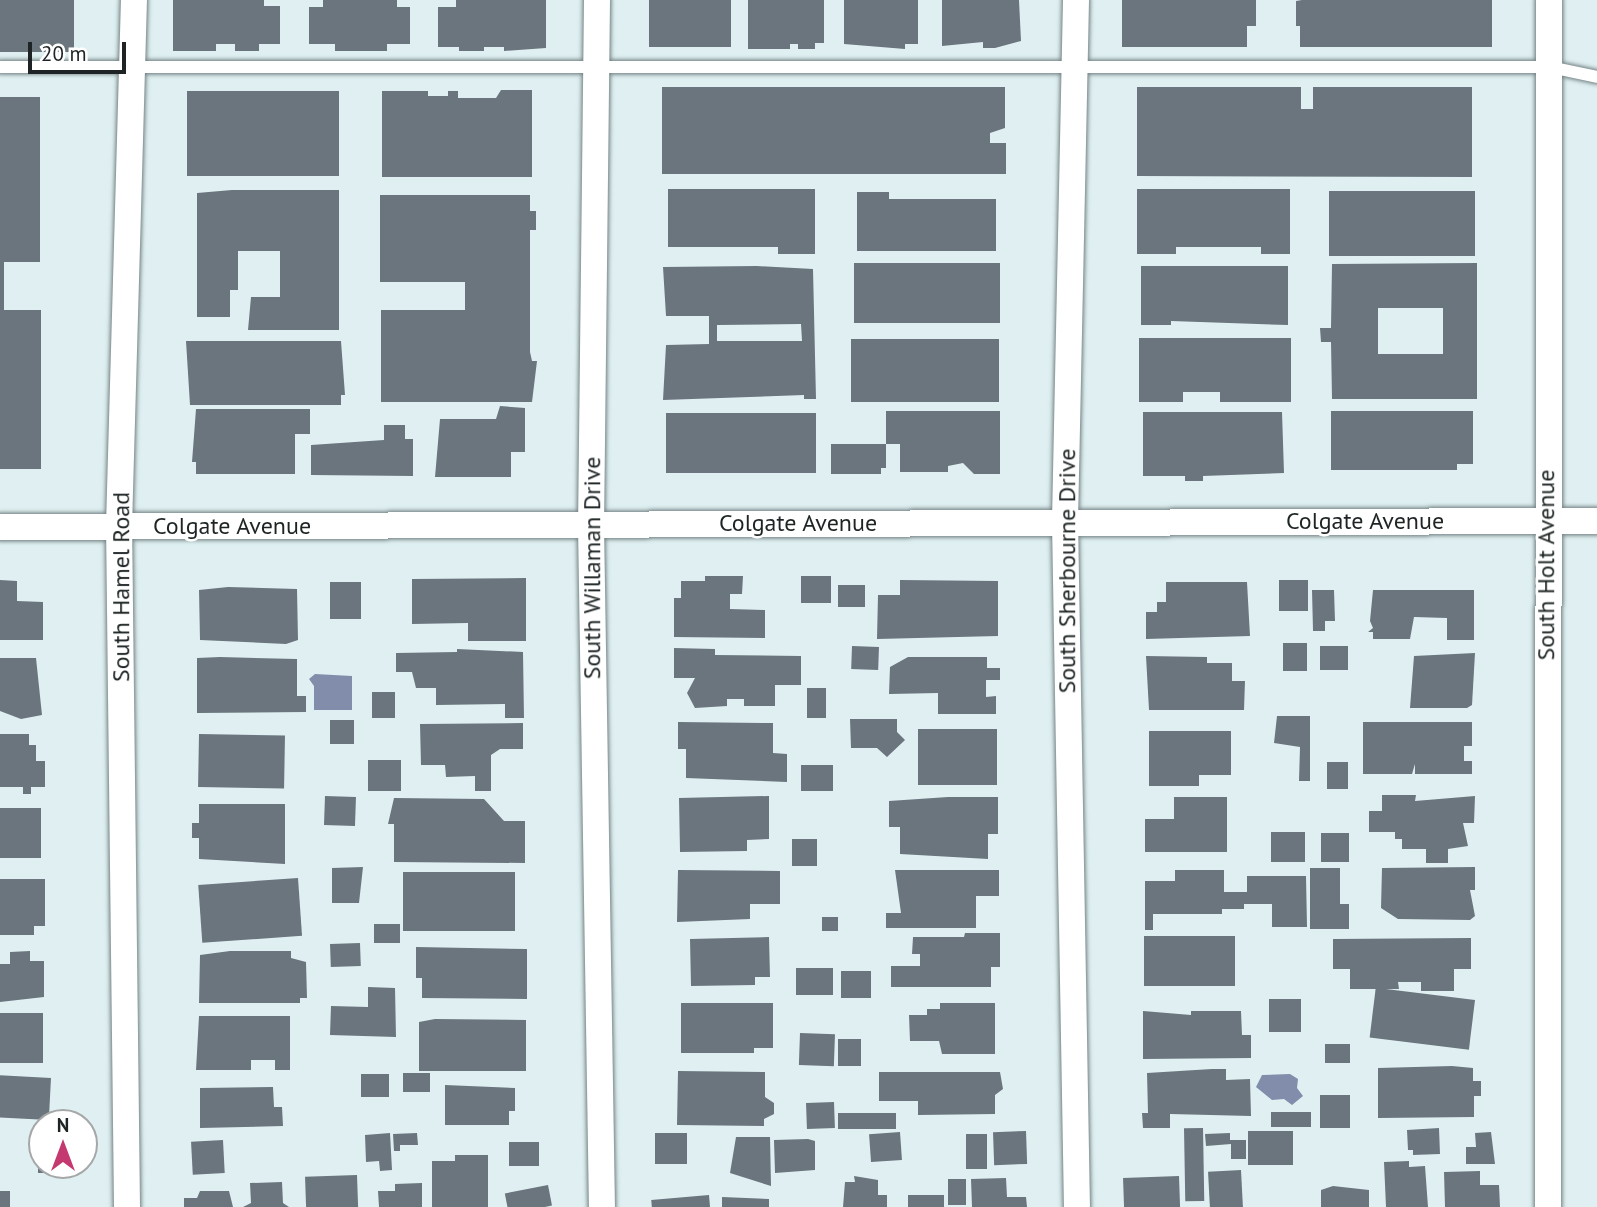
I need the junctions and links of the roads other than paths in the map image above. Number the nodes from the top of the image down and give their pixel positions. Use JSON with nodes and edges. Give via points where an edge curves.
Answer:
{"nodes":[{"id":1,"x":134,"y":0,"type":"edge"},
{"id":2,"x":597,"y":0,"type":"edge"},
{"id":3,"x":1076,"y":0,"type":"edge"},
{"id":4,"x":1549,"y":0,"type":"edge"},
{"id":5,"x":0,"y":67,"type":"edge"},
{"id":6,"x":132,"y":67,"type":"junction"},
{"id":7,"x":596,"y":67,"type":"junction"},
{"id":8,"x":1074,"y":67,"type":"junction"},
{"id":9,"x":1550,"y":67,"type":"junction"},
{"id":10,"x":1597,"y":77,"type":"edge"},
{"id":11,"x":1546,"y":521,"type":"junction"},
{"id":12,"x":1597,"y":521,"type":"edge"},
{"id":13,"x":1065,"y":523,"type":"junction"},
{"id":14,"x":591,"y":525,"type":"junction"},
{"id":15,"x":119,"y":526,"type":"junction"},
{"id":16,"x":0,"y":527,"type":"edge"},
{"id":17,"x":127,"y":1207,"type":"edge"},
{"id":18,"x":602,"y":1207,"type":"edge"},
{"id":19,"x":1077,"y":1207,"type":"edge"},
{"id":20,"x":1548,"y":1207,"type":"edge"}],
"edges":[{"from":1,"to":6,"type":"street","name":"South Hamel Road"},
{"from":2,"to":7,"type":"street","name":"South Willaman Drive"},
{"from":3,"to":8,"type":"street","name":"South Sherbourne Drive"},
{"from":4,"to":9,"type":"street","name":"South Holt Avenue"},
{"from":5,"to":6,"type":"lane"},
{"from":6,"to":7,"type":"lane"},
{"from":6,"to":15,"type":"street","name":"South Hamel Road"},
{"from":7,"to":8,"type":"lane"},
{"from":7,"to":14,"type":"street","name":"South Willaman Drive"},
{"from":8,"to":9,"type":"lane"},
{"from":8,"to":13,"type":"street","name":"South Sherbourne Drive"},
{"from":9,"to":10,"type":"lane"},
{"from":9,"to":11,"type":"street","name":"South Holt Avenue"},
{"from":11,"to":12,"type":"street","name":"Colgate Avenue"},
{"from":11,"to":13,"type":"street","name":"Colgate Avenue"},
{"from":11,"to":20,"type":"street","name":"South Holt Avenue"},
{"from":13,"to":14,"type":"street","name":"Colgate Avenue"},
{"from":13,"to":19,"type":"street","name":"South Sherbourne Drive"},
{"from":14,"to":15,"type":"street","name":"Colgate Avenue"},
{"from":14,"to":18,"type":"street","name":"South Willaman Drive"},
{"from":15,"to":16,"type":"street","name":"Colgate Avenue"},
{"from":15,"to":17,"type":"street","name":"South Hamel Road"}]}
